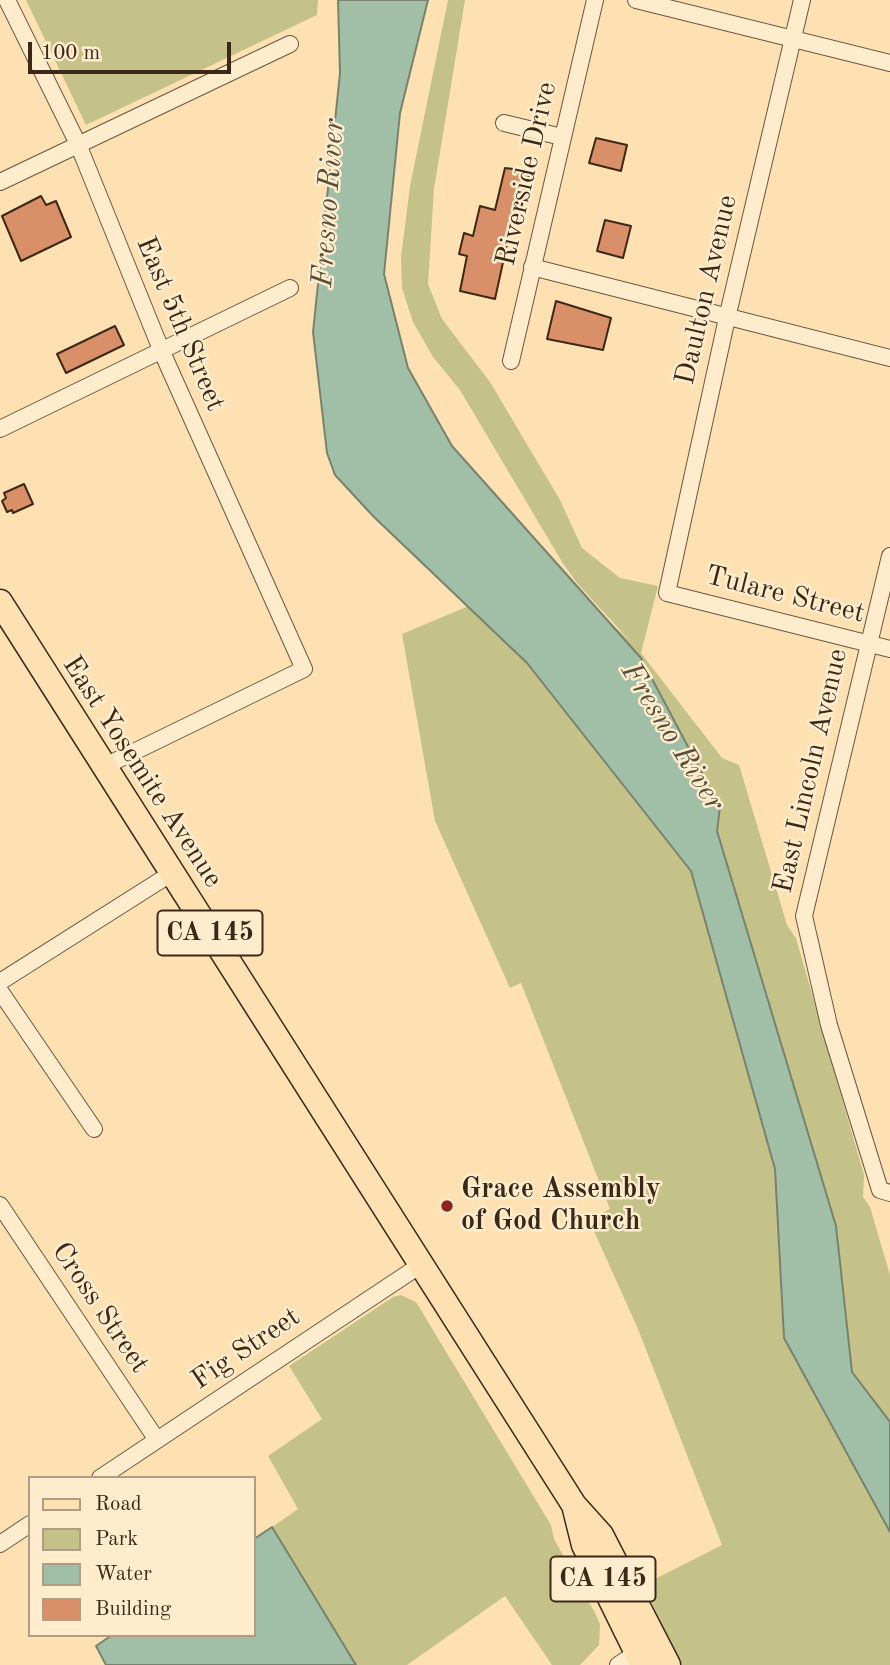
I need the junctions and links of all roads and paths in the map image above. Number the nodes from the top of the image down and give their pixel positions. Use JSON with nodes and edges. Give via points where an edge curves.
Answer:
{"nodes":[{"id":1,"x":7,"y":0,"type":"edge"},
{"id":2,"x":594,"y":0,"type":"edge"},
{"id":3,"x":636,"y":0,"type":"edge"},
{"id":4,"x":802,"y":0,"type":"edge"},
{"id":5,"x":793,"y":39,"type":"junction"},
{"id":6,"x":290,"y":44,"type":"dead end"},
{"id":7,"x":890,"y":63,"type":"edge"},
{"id":8,"x":504,"y":123,"type":"dead end"},
{"id":9,"x":562,"y":137,"type":"junction"},
{"id":10,"x":78,"y":144,"type":"junction"},
{"id":11,"x":0,"y":182,"type":"edge"},
{"id":12,"x":532,"y":267,"type":"junction"},
{"id":13,"x":290,"y":288,"type":"dead end"},
{"id":14,"x":727,"y":318,"type":"junction"},
{"id":15,"x":162,"y":352,"type":"junction"},
{"id":16,"x":890,"y":358,"type":"edge"},
{"id":17,"x":511,"y":361,"type":"dead end"},
{"id":18,"x":0,"y":429,"type":"edge"},
{"id":19,"x":890,"y":556,"type":"edge"},
{"id":20,"x":667,"y":593,"type":"joint"},
{"id":21,"x":0,"y":602,"type":"edge"},
{"id":22,"x":869,"y":644,"type":"junction"},
{"id":23,"x":890,"y":649,"type":"edge"},
{"id":24,"x":103,"y":767,"type":"junction"},
{"id":25,"x":172,"y":873,"type":"junction"},
{"id":26,"x":0,"y":982,"type":"edge"},
{"id":27,"x":0,"y":991,"type":"edge"},
{"id":28,"x":94,"y":1129,"type":"dead end"},
{"id":29,"x":890,"y":1193,"type":"edge"},
{"id":30,"x":0,"y":1205,"type":"edge"},
{"id":31,"x":422,"y":1264,"type":"junction"},
{"id":32,"x":157,"y":1440,"type":"junction"},
{"id":33,"x":103,"y":1476,"type":"edge"},
{"id":34,"x":28,"y":1525,"type":"edge"},
{"id":35,"x":0,"y":1544,"type":"edge"},
{"id":36,"x":639,"y":1656,"type":"edge"},
{"id":37,"x":668,"y":1665,"type":"edge"}],
"edges":[{"from":1,"to":10,"type":"street","name":"East 5th Street"},
{"from":2,"to":9,"type":"street","name":"Riverside Drive"},
{"from":3,"to":5,"type":"street"},
{"from":4,"to":5,"type":"street","name":"Daulton Avenue"},
{"from":5,"to":7,"type":"street"},
{"from":5,"to":14,"type":"street","name":"Daulton Avenue"},
{"from":6,"to":10,"type":"street"},
{"from":8,"to":9,"type":"street"},
{"from":9,"to":12,"type":"street","name":"Riverside Drive"},
{"from":10,"to":11,"type":"street"},
{"from":10,"to":15,"type":"street","name":"East 5th Street"},
{"from":12,"to":14,"type":"street"},
{"from":12,"to":17,"type":"street","name":"Riverside Drive"},
{"from":13,"to":15,"type":"street"},
{"from":14,"to":16,"type":"street"},
{"from":14,"to":20,"type":"street","name":"Daulton Avenue"},
{"from":15,"to":18,"type":"street"},
{"from":15,"to":24,"type":"street","name":"East 5th Street","via":[[304,669]]},
{"from":19,"to":22,"type":"street","name":"East Lincoln Avenue"},
{"from":20,"to":22,"type":"street","name":"Tulare Street"},
{"from":21,"to":24,"type":"main road","name":"East Yosemite Avenue","number":"CA 145"},
{"from":22,"to":23,"type":"street","name":"Tulare Street"},
{"from":22,"to":29,"type":"street","name":"East Lincoln Avenue","via":[[804,916],[829,1025],[880,1191]]},
{"from":24,"to":25,"type":"main road","name":"East Yosemite Avenue","number":"CA 145"},
{"from":25,"to":26,"type":"street"},
{"from":25,"to":31,"type":"main road","name":"East Yosemite Avenue","number":"CA 145"},
{"from":27,"to":28,"type":"street"},
{"from":30,"to":32,"type":"street","name":"Cross Street"},
{"from":31,"to":32,"type":"street","name":"Fig Street"},
{"from":31,"to":36,"type":"main road","name":"East Yosemite Avenue","number":"CA 145","via":[[574,1505],[584,1545]]},
{"from":32,"to":33,"type":"street","name":"Fig Street"},
{"from":34,"to":35,"type":"street"},
{"from":36,"to":37,"type":"main road","name":"East Yosemite Avenue","number":"CA 145"}]}
